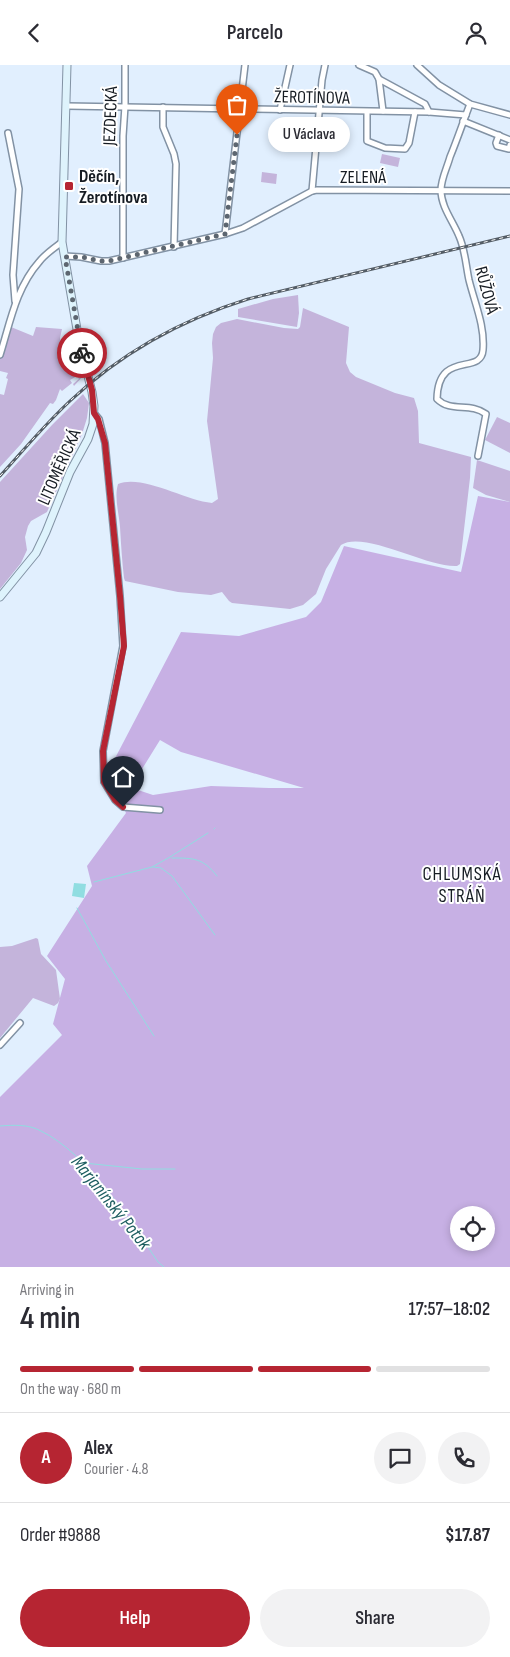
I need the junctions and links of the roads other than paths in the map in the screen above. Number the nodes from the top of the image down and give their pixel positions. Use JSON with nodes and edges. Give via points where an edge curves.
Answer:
{"nodes":[{"id":1,"x":67,"y":65,"type":"edge"},
{"id":2,"x":125,"y":65,"type":"edge"},
{"id":3,"x":245,"y":65,"type":"edge"},
{"id":4,"x":290,"y":65,"type":"edge"},
{"id":5,"x":325,"y":65,"type":"edge"},
{"id":6,"x":359,"y":65,"type":"edge"},
{"id":7,"x":417,"y":65,"type":"edge"},
{"id":8,"x":379,"y":79,"type":"junction"},
{"id":9,"x":470,"y":104,"type":"junction"},
{"id":10,"x":67,"y":106,"type":"junction"},
{"id":11,"x":125,"y":106,"type":"junction"},
{"id":12,"x":163,"y":107,"type":"junction"},
{"id":13,"x":240,"y":109,"type":"junction"},
{"id":14,"x":280,"y":110,"type":"junction"},
{"id":15,"x":319,"y":110,"type":"junction"},
{"id":16,"x":367,"y":111,"type":"junction"},
{"id":17,"x":383,"y":111,"type":"junction"},
{"id":18,"x":415,"y":112,"type":"junction"},
{"id":19,"x":429,"y":112,"type":"junction"},
{"id":20,"x":510,"y":115,"type":"edge"},
{"id":21,"x":465,"y":118,"type":"junction"},
{"id":22,"x":8,"y":133,"type":"dead end"},
{"id":23,"x":499,"y":135,"type":"junction"},
{"id":24,"x":510,"y":140,"type":"edge"},
{"id":25,"x":510,"y":145,"type":"edge"},
{"id":26,"x":312,"y":191,"type":"junction"},
{"id":27,"x":441,"y":191,"type":"junction"},
{"id":28,"x":510,"y":191,"type":"edge"},
{"id":29,"x":225,"y":234,"type":"junction"},
{"id":30,"x":62,"y":242,"type":"junction"},
{"id":31,"x":174,"y":247,"type":"junction"},
{"id":32,"x":65,"y":257,"type":"junction"},
{"id":33,"x":123,"y":258,"type":"junction"},
{"id":34,"x":15,"y":301,"type":"junction"},
{"id":35,"x":0,"y":355,"type":"edge"},
{"id":36,"x":94,"y":413,"type":"junction"},
{"id":37,"x":478,"y":456,"type":"dead end"},
{"id":38,"x":0,"y":597,"type":"edge"},
{"id":39,"x":160,"y":810,"type":"dead end"},
{"id":40,"x":20,"y":1023,"type":"dead end"},
{"id":41,"x":0,"y":1045,"type":"edge"}],
"edges":[{"from":1,"to":10,"type":"main road","name":"LITOMĚŘICKÁ"},
{"from":2,"to":11,"type":"street","name":"JEZDECKÁ"},
{"from":3,"to":13,"type":"street"},
{"from":4,"to":14,"type":"street"},
{"from":5,"to":15,"type":"street"},
{"from":6,"to":8,"type":"street","via":[[375,72]]},
{"from":7,"to":9,"type":"street"},
{"from":8,"to":17,"type":"street"},
{"from":8,"to":19,"type":"street","via":[[424,103]]},
{"from":9,"to":20,"type":"street"},
{"from":9,"to":21,"type":"street"},
{"from":10,"to":11,"type":"street","name":"ŽEROTÍNOVA"},
{"from":10,"to":30,"type":"main road","name":"LITOMĚŘICKÁ"},
{"from":11,"to":12,"type":"street","name":"ŽEROTÍNOVA"},
{"from":11,"to":33,"type":"street","name":"JEZDECKÁ","via":[[122,136]]},
{"from":12,"to":13,"type":"street","name":"ŽEROTÍNOVA"},
{"from":12,"to":31,"type":"street","via":[[164,127],[176,164]]},
{"from":13,"to":14,"type":"street","name":"ŽEROTÍNOVA"},
{"from":13,"to":29,"type":"street"},
{"from":14,"to":15,"type":"street","name":"ŽEROTÍNOVA"},
{"from":15,"to":16,"type":"street","name":"ŽEROTÍNOVA"},
{"from":15,"to":26,"type":"street"},
{"from":16,"to":17,"type":"street","name":"ŽEROTÍNOVA"},
{"from":16,"to":18,"type":"street","via":[[367,141],[385,148],[405,149]]},
{"from":17,"to":18,"type":"street","name":"ŽEROTÍNOVA"},
{"from":18,"to":19,"type":"street","name":"ŽEROTÍNOVA"},
{"from":19,"to":21,"type":"street","name":"ŽEROTÍNOVA"},
{"from":21,"to":23,"type":"street","name":"ŽEROTÍNOVA"},
{"from":21,"to":27,"type":"street"},
{"from":22,"to":34,"type":"street","via":[[19,189],[13,275]]},
{"from":23,"to":24,"type":"street","name":"ŽEROTÍNOVA"},
{"from":23,"to":25,"type":"street","via":[[497,146],[507,150]]},
{"from":26,"to":27,"type":"street","name":"ZELENÁ"},
{"from":26,"to":29,"type":"street","name":"ZELENÁ","via":[[243,228]]},
{"from":27,"to":28,"type":"street","name":"ZELENÁ"},
{"from":27,"to":37,"type":"street","name":"RŮŽOVÁ","via":[[460,237],[483,328],[483,352],[474,363],[446,371],[439,383],[437,399],[454,407],[480,409],[486,414]]},
{"from":29,"to":31,"type":"street","name":"ZELENÁ"},
{"from":30,"to":32,"type":"main road","name":"LITOMĚŘICKÁ"},
{"from":30,"to":34,"type":"street","via":[[38,262]]},
{"from":31,"to":33,"type":"street","name":"ZELENÁ"},
{"from":32,"to":33,"type":"street","name":"ZELENÁ","via":[[100,261]]},
{"from":32,"to":36,"type":"main road","name":"LITOMĚŘICKÁ"},
{"from":34,"to":35,"type":"street"},
{"from":36,"to":38,"type":"main road","name":"LITOMĚŘICKÁ","via":[[90,434],[73,465],[36,553]]},
{"from":36,"to":39,"type":"street","via":[[105,443],[124,646],[103,751],[104,782],[123,807]]},
{"from":40,"to":41,"type":"street"}]}
